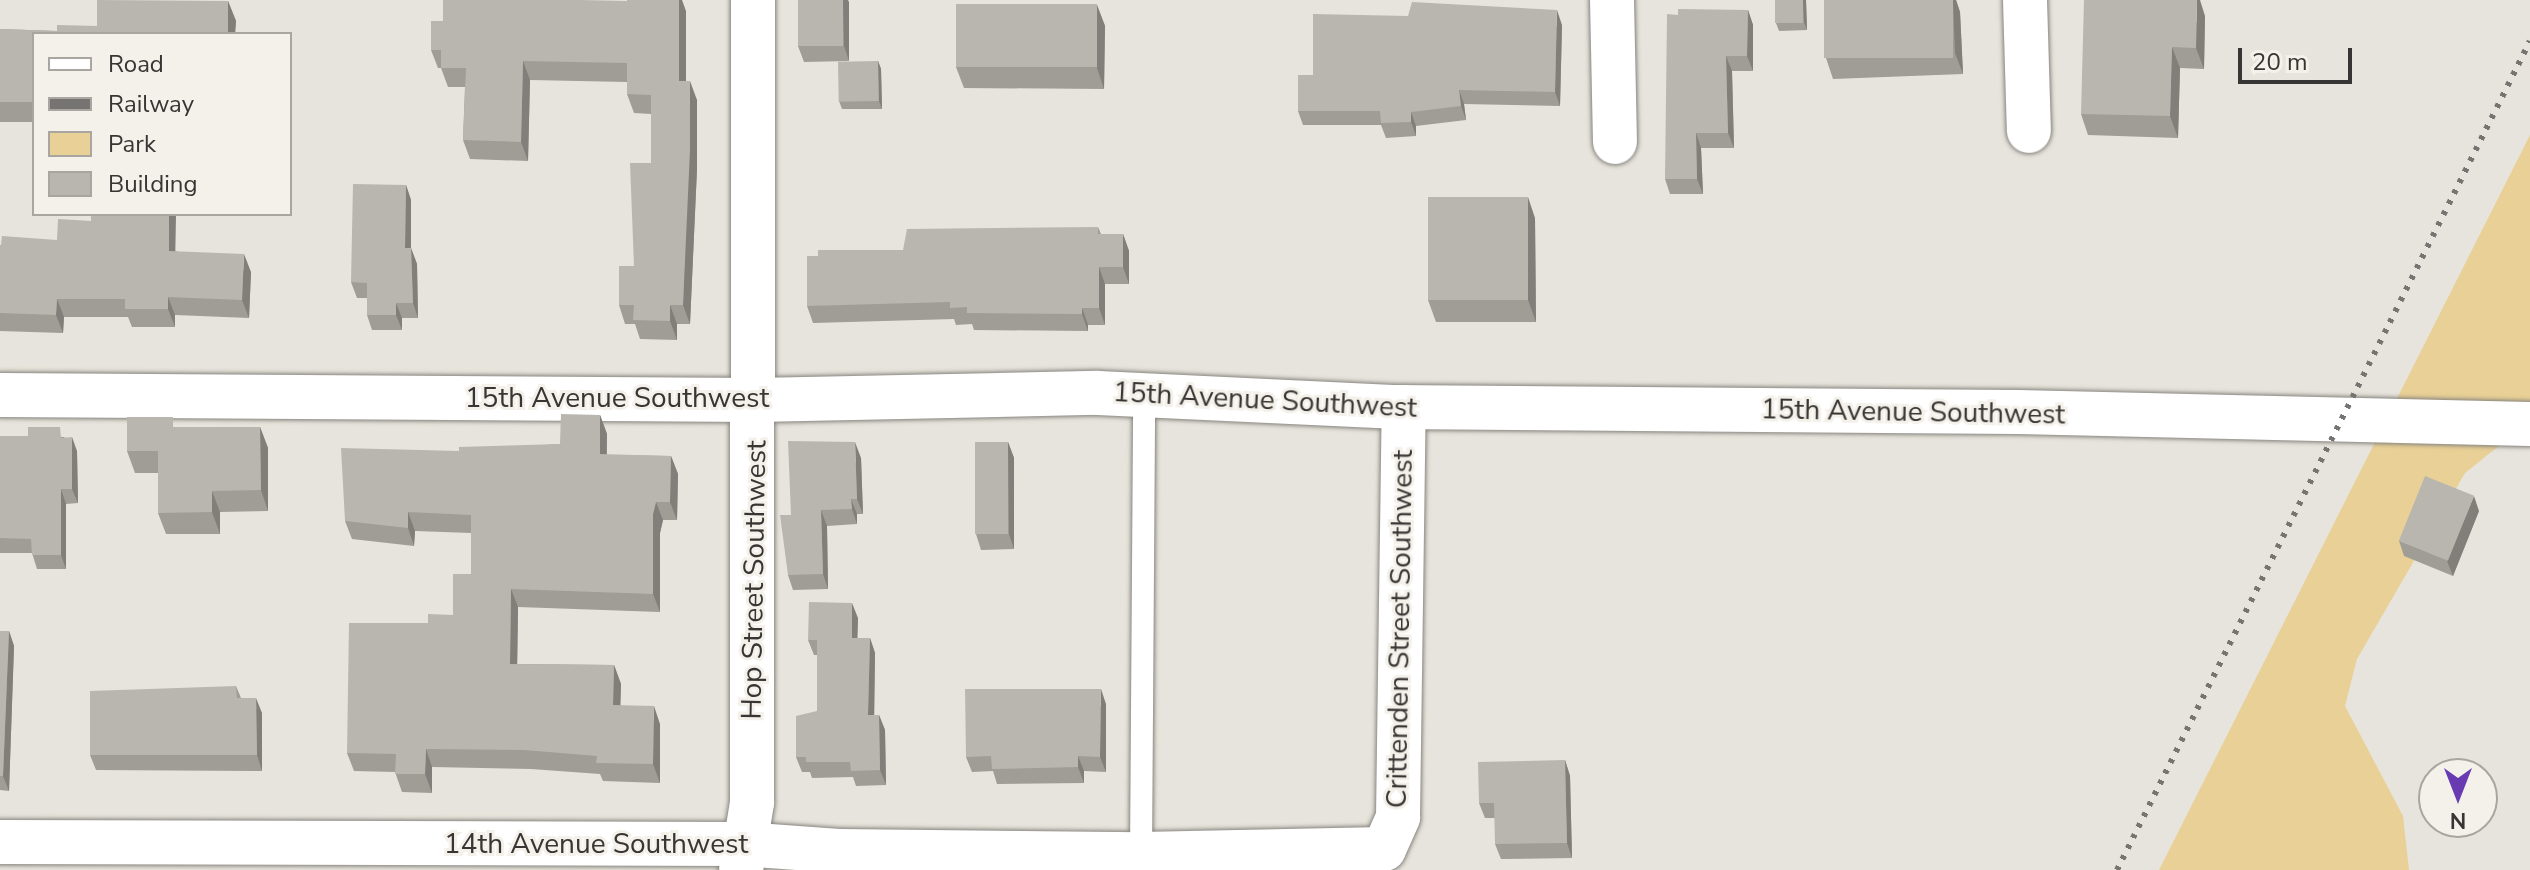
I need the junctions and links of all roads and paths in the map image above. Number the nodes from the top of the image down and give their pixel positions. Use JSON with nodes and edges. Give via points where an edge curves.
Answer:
{"nodes":[{"id":1,"x":753,"y":0,"type":"edge"},
{"id":2,"x":1612,"y":0,"type":"edge"},
{"id":3,"x":2025,"y":0,"type":"edge"},
{"id":4,"x":2029,"y":131,"type":"dead end"},
{"id":5,"x":1615,"y":142,"type":"dead end"},
{"id":6,"x":0,"y":395,"type":"edge"},
{"id":7,"x":1144,"y":395,"type":"junction"},
{"id":8,"x":756,"y":400,"type":"junction"},
{"id":9,"x":1404,"y":407,"type":"junction"},
{"id":10,"x":2530,"y":424,"type":"edge"},
{"id":11,"x":0,"y":842,"type":"edge"},
{"id":12,"x":1384,"y":849,"type":"joint"},
{"id":13,"x":1141,"y":854,"type":"junction"},
{"id":14,"x":303,"y":856,"type":"edge"},
{"id":15,"x":742,"y":857,"type":"edge"}],
"edges":[{"from":1,"to":8,"type":"street","name":"Hop Street Southwest"},
{"from":2,"to":5,"type":"street"},
{"from":3,"to":4,"type":"street"},
{"from":6,"to":8,"type":"street","name":"15th Avenue Southwest"},
{"from":7,"to":8,"type":"street","name":"15th Avenue Southwest"},
{"from":7,"to":9,"type":"street","name":"15th Avenue Southwest"},
{"from":7,"to":13,"type":"lane"},
{"from":8,"to":15,"type":"street","name":"Hop Street Southwest","via":[[752,803]]},
{"from":9,"to":10,"type":"street","name":"15th Avenue Southwest","via":[[2018,412]]},
{"from":9,"to":12,"type":"street","name":"Crittenden Street Southwest","via":[[1398,817]]},
{"from":11,"to":14,"type":"street","name":"14th Avenue Southwest"},
{"from":12,"to":13,"type":"street","name":"14th Avenue Southwest"},
{"from":13,"to":15,"type":"street","name":"14th Avenue Southwest","via":[[839,851]]},
{"from":14,"to":15,"type":"street","name":"14th Avenue Southwest"}]}
